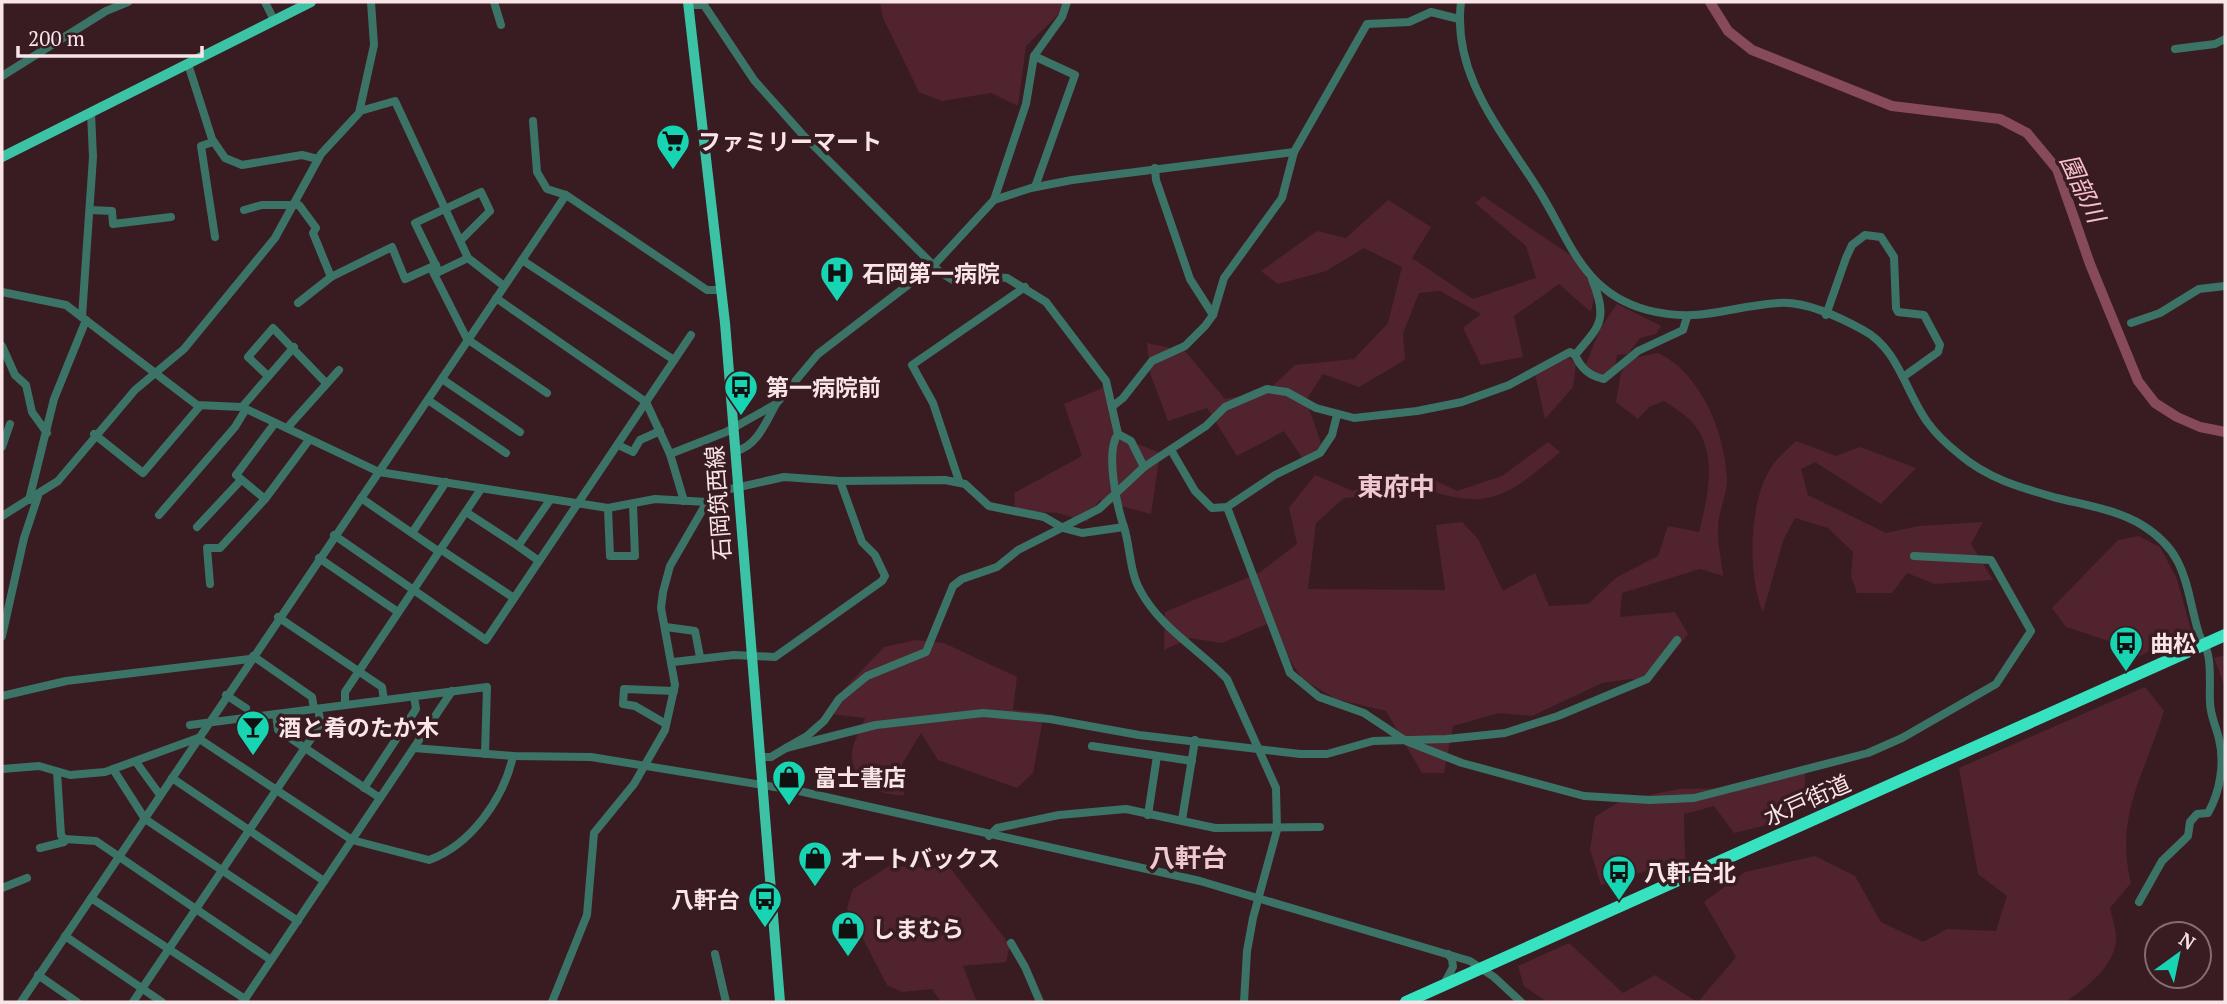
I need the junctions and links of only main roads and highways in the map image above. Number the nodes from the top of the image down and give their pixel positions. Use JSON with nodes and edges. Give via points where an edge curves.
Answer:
{"nodes":[{"id":1,"x":311,"y":2,"type":"edge"},
{"id":2,"x":689,"y":3,"type":"edge"},
{"id":3,"x":2,"y":157,"type":"edge"},
{"id":4,"x":2225,"y":635,"type":"edge"},
{"id":5,"x":780,"y":1002,"type":"edge"},
{"id":6,"x":1406,"y":1002,"type":"edge"}],
"edges":[{"from":1,"to":3,"type":"main road"},
{"from":2,"to":5,"type":"main road","name":"石岡筑西線","via":[[736,451]]},
{"from":4,"to":6,"type":"highway","name":"水戸街道"}]}
